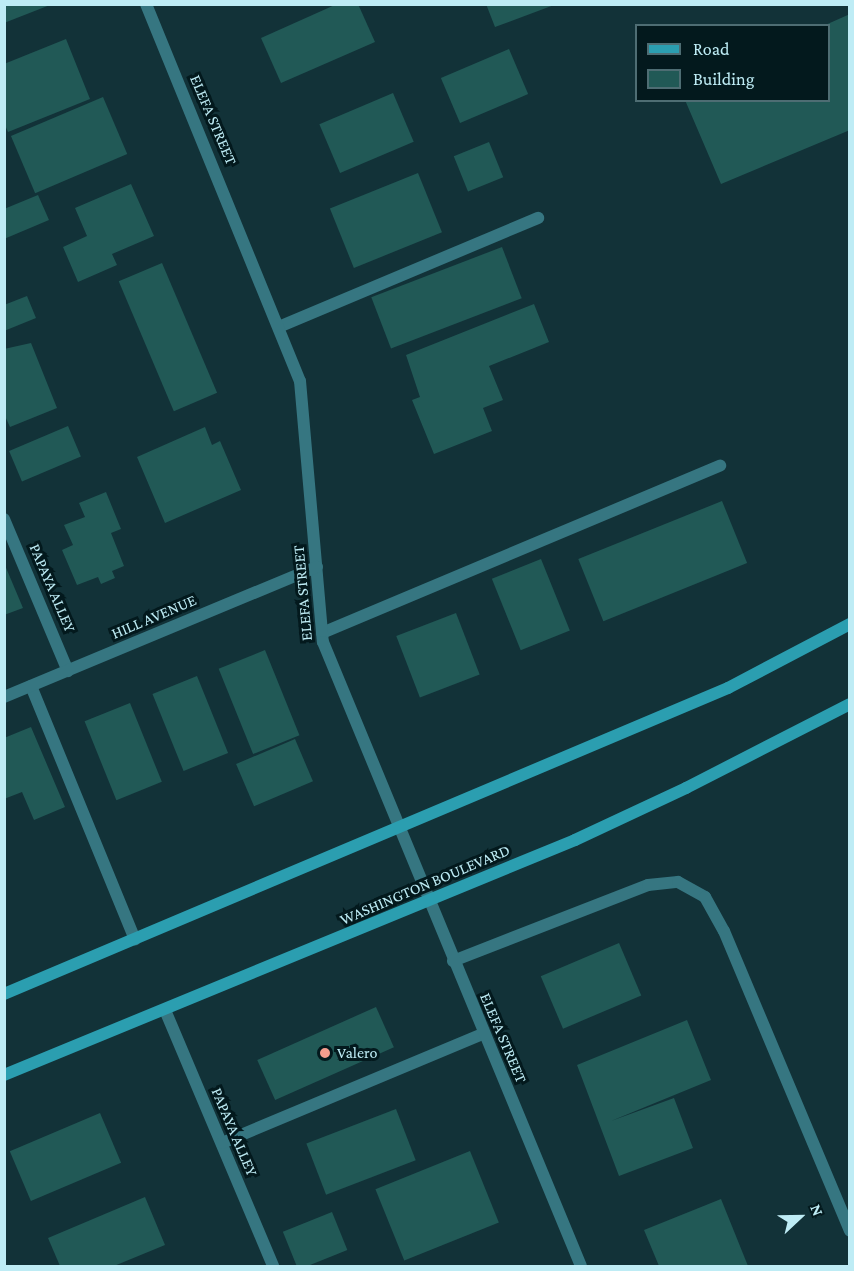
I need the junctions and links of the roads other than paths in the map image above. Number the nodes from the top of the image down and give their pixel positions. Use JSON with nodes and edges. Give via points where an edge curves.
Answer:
{"nodes":[{"id":1,"x":146,"y":4,"type":"edge"},
{"id":2,"x":538,"y":218,"type":"dead end"},
{"id":3,"x":281,"y":326,"type":"junction"},
{"id":4,"x":720,"y":466,"type":"dead end"},
{"id":5,"x":4,"y":519,"type":"edge"},
{"id":6,"x":317,"y":567,"type":"junction"},
{"id":7,"x":849,"y":624,"type":"edge"},
{"id":8,"x":322,"y":633,"type":"junction"},
{"id":9,"x":68,"y":671,"type":"junction"},
{"id":10,"x":31,"y":686,"type":"junction"},
{"id":11,"x":4,"y":697,"type":"edge"},
{"id":12,"x":849,"y":704,"type":"edge"},
{"id":13,"x":398,"y":828,"type":"junction"},
{"id":14,"x":429,"y":903,"type":"junction"},
{"id":15,"x":135,"y":939,"type":"junction"},
{"id":16,"x":453,"y":961,"type":"junction"},
{"id":17,"x":4,"y":994,"type":"edge"},
{"id":18,"x":165,"y":1010,"type":"junction"},
{"id":19,"x":483,"y":1034,"type":"junction"},
{"id":20,"x":4,"y":1075,"type":"edge"},
{"id":21,"x":222,"y":1143,"type":"junction"},
{"id":22,"x":849,"y":1232,"type":"edge"},
{"id":23,"x":273,"y":1266,"type":"edge"},
{"id":24,"x":581,"y":1266,"type":"edge"}],
"edges":[{"from":1,"to":3,"type":"street","name":"ELEFA STREET"},
{"from":2,"to":3,"type":"street"},
{"from":3,"to":6,"type":"street","name":"ELEFA STREET","via":[[300,381]]},
{"from":4,"to":8,"type":"street"},
{"from":5,"to":9,"type":"street","name":"PAPAYA ALLEY"},
{"from":6,"to":8,"type":"street","name":"ELEFA STREET"},
{"from":6,"to":9,"type":"street","name":"HILL AVENUE"},
{"from":7,"to":13,"type":"main road","via":[[728,688]]},
{"from":8,"to":13,"type":"street","name":"ELEFA STREET"},
{"from":9,"to":10,"type":"street","name":"HILL AVENUE"},
{"from":10,"to":11,"type":"street","name":"HILL AVENUE"},
{"from":10,"to":15,"type":"street"},
{"from":12,"to":14,"type":"main road","name":"WASHINGTON BOULEVARD","via":[[686,788]]},
{"from":13,"to":14,"type":"street","name":"ELEFA STREET"},
{"from":13,"to":15,"type":"main road"},
{"from":14,"to":16,"type":"street","name":"ELEFA STREET"},
{"from":14,"to":18,"type":"main road","name":"WASHINGTON BOULEVARD"},
{"from":15,"to":17,"type":"main road"},
{"from":16,"to":19,"type":"street","name":"ELEFA STREET"},
{"from":16,"to":22,"type":"street","via":[[648,885],[678,882],[705,897],[724,931]]},
{"from":18,"to":20,"type":"main road","name":"WASHINGTON BOULEVARD"},
{"from":18,"to":21,"type":"street","name":"PAPAYA ALLEY"},
{"from":19,"to":21,"type":"street"},
{"from":19,"to":24,"type":"street","name":"ELEFA STREET"},
{"from":21,"to":23,"type":"street","name":"PAPAYA ALLEY"}]}
